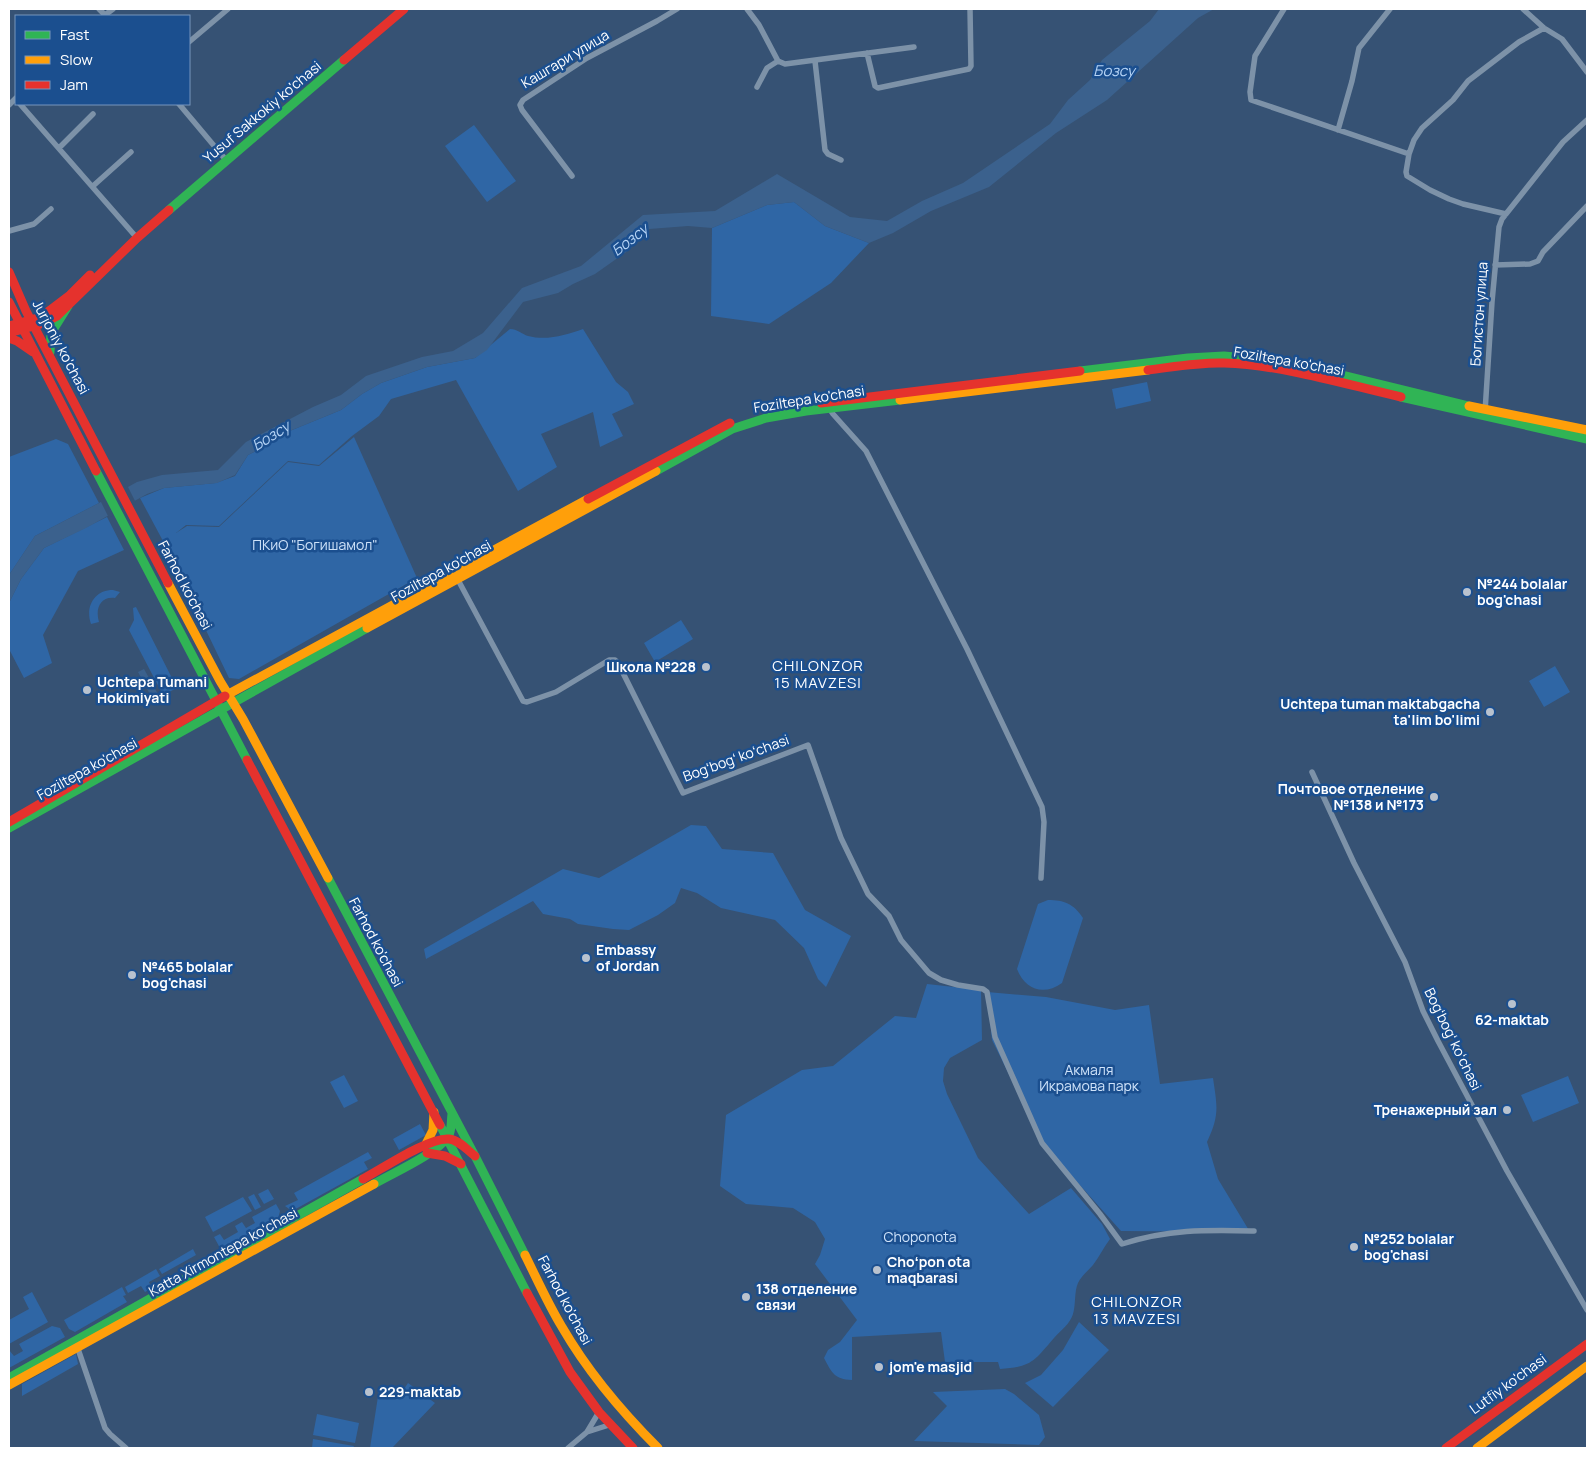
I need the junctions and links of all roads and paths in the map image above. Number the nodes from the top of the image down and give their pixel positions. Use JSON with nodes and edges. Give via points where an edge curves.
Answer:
{"nodes":[{"id":1,"x":228,"y":9,"type":"edge"},
{"id":2,"x":404,"y":9,"type":"edge"},
{"id":3,"x":677,"y":9,"type":"edge"},
{"id":4,"x":747,"y":9,"type":"edge"},
{"id":5,"x":970,"y":9,"type":"edge"},
{"id":6,"x":1284,"y":9,"type":"edge"},
{"id":7,"x":1390,"y":9,"type":"edge"},
{"id":8,"x":1523,"y":9,"type":"edge"},
{"id":9,"x":1544,"y":28,"type":"junction"},
{"id":10,"x":190,"y":41,"type":"edge"},
{"id":11,"x":914,"y":47,"type":"dead end"},
{"id":12,"x":867,"y":53,"type":"junction"},
{"id":13,"x":778,"y":61,"type":"junction"},
{"id":14,"x":815,"y":61,"type":"junction"},
{"id":15,"x":1587,"y":72,"type":"edge"},
{"id":16,"x":757,"y":87,"type":"dead end"},
{"id":17,"x":21,"y":105,"type":"edge"},
{"id":18,"x":180,"y":105,"type":"edge"},
{"id":19,"x":93,"y":114,"type":"dead end"},
{"id":20,"x":1587,"y":120,"type":"edge"},
{"id":21,"x":1338,"y":130,"type":"junction"},
{"id":22,"x":59,"y":148,"type":"junction"},
{"id":23,"x":131,"y":152,"type":"dead end"},
{"id":24,"x":1409,"y":154,"type":"junction"},
{"id":25,"x":226,"y":160,"type":"junction"},
{"id":26,"x":841,"y":160,"type":"dead end"},
{"id":27,"x":572,"y":176,"type":"dead end"},
{"id":28,"x":93,"y":186,"type":"junction"},
{"id":29,"x":1587,"y":206,"type":"edge"},
{"id":30,"x":51,"y":210,"type":"dead end"},
{"id":31,"x":1506,"y":214,"type":"junction"},
{"id":32,"x":9,"y":231,"type":"edge"},
{"id":33,"x":137,"y":238,"type":"junction"},
{"id":34,"x":1495,"y":265,"type":"junction"},
{"id":35,"x":9,"y":272,"type":"edge"},
{"id":36,"x":9,"y":305,"type":"edge"},
{"id":37,"x":68,"y":306,"type":"junction"},
{"id":38,"x":32,"y":323,"type":"junction"},
{"id":39,"x":9,"y":326,"type":"edge"},
{"id":40,"x":22,"y":326,"type":"junction"},
{"id":41,"x":9,"y":333,"type":"edge"},
{"id":42,"x":9,"y":338,"type":"edge"},
{"id":43,"x":37,"y":355,"type":"junction"},
{"id":44,"x":50,"y":357,"type":"junction"},
{"id":45,"x":829,"y":405,"type":"junction"},
{"id":46,"x":1485,"y":414,"type":"junction"},
{"id":47,"x":1587,"y":430,"type":"edge"},
{"id":48,"x":91,"y":433,"type":"joint"},
{"id":49,"x":1587,"y":439,"type":"edge"},
{"id":50,"x":457,"y":578,"type":"junction"},
{"id":51,"x":228,"y":695,"type":"junction"},
{"id":52,"x":233,"y":703,"type":"junction"},
{"id":53,"x":219,"y":706,"type":"junction"},
{"id":54,"x":1312,"y":772,"type":"dead end"},
{"id":55,"x":9,"y":822,"type":"edge"},
{"id":56,"x":9,"y":828,"type":"edge"},
{"id":57,"x":1041,"y":878,"type":"dead end"},
{"id":58,"x":434,"y":1112,"type":"junction"},
{"id":59,"x":452,"y":1114,"type":"junction"},
{"id":60,"x":448,"y":1138,"type":"junction"},
{"id":61,"x":427,"y":1148,"type":"junction"},
{"id":62,"x":475,"y":1156,"type":"junction"},
{"id":63,"x":461,"y":1164,"type":"junction"},
{"id":64,"x":1254,"y":1231,"type":"dead end"},
{"id":65,"x":1587,"y":1310,"type":"edge"},
{"id":66,"x":1587,"y":1344,"type":"edge"},
{"id":67,"x":76,"y":1345,"type":"junction"},
{"id":68,"x":1587,"y":1366,"type":"edge"},
{"id":69,"x":9,"y":1378,"type":"edge"},
{"id":70,"x":9,"y":1385,"type":"edge"},
{"id":71,"x":599,"y":1412,"type":"junction"},
{"id":72,"x":610,"y":1425,"type":"junction"},
{"id":73,"x":587,"y":1432,"type":"junction"},
{"id":74,"x":126,"y":1448,"type":"edge"},
{"id":75,"x":568,"y":1448,"type":"edge"},
{"id":76,"x":633,"y":1448,"type":"edge"},
{"id":77,"x":658,"y":1448,"type":"edge"},
{"id":78,"x":1446,"y":1448,"type":"edge"},
{"id":79,"x":1477,"y":1448,"type":"edge"}],
"edges":[{"from":1,"to":10,"type":"street"},
{"from":2,"to":25,"type":"main road","name":"Yusuf Sakkokiy ko'chasi"},
{"from":3,"to":27,"type":"street","name":"Кашгари улица","via":[[587,58],[522,100],[522,110]]},
{"from":4,"to":13,"type":"street"},
{"from":5,"to":12,"type":"street","via":[[969,69],[878,88]]},
{"from":6,"to":21,"type":"street","via":[[1255,56],[1249,96],[1251,100]]},
{"from":7,"to":21,"type":"street","via":[[1360,48]]},
{"from":8,"to":9,"type":"street"},
{"from":9,"to":15,"type":"street","via":[[1562,39]]},
{"from":9,"to":24,"type":"street","via":[[1518,42],[1468,81],[1418,133]]},
{"from":11,"to":12,"type":"street"},
{"from":12,"to":14,"type":"street"},
{"from":13,"to":14,"type":"street","via":[[785,64]]},
{"from":13,"to":16,"type":"street","via":[[767,68]]},
{"from":14,"to":26,"type":"street","via":[[825,150]]},
{"from":17,"to":22,"type":"street"},
{"from":18,"to":25,"type":"street"},
{"from":19,"to":22,"type":"street"},
{"from":20,"to":31,"type":"street","name":"Богистон улица","via":[[1563,142]]},
{"from":21,"to":24,"type":"street"},
{"from":22,"to":28,"type":"street"},
{"from":23,"to":28,"type":"street"},
{"from":24,"to":31,"type":"street","via":[[1406,172],[1410,178],[1456,202]]},
{"from":25,"to":33,"type":"main road","name":"Yusuf Sakkokiy ko'chasi"},
{"from":28,"to":33,"type":"street"},
{"from":29,"to":34,"type":"street","via":[[1538,261]]},
{"from":30,"to":32,"type":"street","via":[[34,224]]},
{"from":31,"to":34,"type":"street","name":"Богистон улица","via":[[1497,235]]},
{"from":33,"to":37,"type":"main road","name":"Yusuf Sakkokiy ko'chasi"},
{"from":33,"to":38,"type":"main road","name":"Yusuf Sakkokiy ko'chasi"},
{"from":34,"to":46,"type":"street","name":"Богистон улица"},
{"from":35,"to":38,"type":"main road","name":"Jurjoniy ko'chasi"},
{"from":36,"to":40,"type":"main road","name":"Jurjoniy ko'chasi"},
{"from":37,"to":38,"type":"main road","name":"Yusuf Sakkokiy ko'chasi","via":[[44,323]]},
{"from":37,"to":44,"type":"main road","via":[[49,338]]},
{"from":38,"to":40,"type":"main road","name":"Yusuf Sakkokiy ko'chasi"},
{"from":38,"to":44,"type":"main road","name":"Jurjoniy ko'chasi"},
{"from":39,"to":40,"type":"main road","name":"Yusuf Sakkokiy ko'chasi"},
{"from":40,"to":41,"type":"main road","name":"Yusuf Sakkokiy ko'chasi"},
{"from":40,"to":43,"type":"main road","name":"Jurjoniy ko'chasi"},
{"from":42,"to":43,"type":"main road"},
{"from":43,"to":53,"type":"main road","name":"Farhod ko'chasi"},
{"from":44,"to":48,"type":"main road","name":"Jurjoniy ko'chasi"},
{"from":45,"to":46,"type":"main road","name":"Foziltepa ko'chasi","via":[[1225,363],[1257,366],[1396,398]]},
{"from":45,"to":50,"type":"main road","name":"Foziltepa ko'chasi","via":[[766,418],[732,429]]},
{"from":45,"to":51,"type":"main road","name":"Foziltepa ko'chasi","via":[[765,413],[729,424]]},
{"from":45,"to":57,"type":"street","via":[[833,414],[866,451],[968,649],[1039,800],[1044,822]]},
{"from":46,"to":47,"type":"main road","name":"Foziltepa ko'chasi"},
{"from":46,"to":49,"type":"main road","name":"Foziltepa ko'chasi"},
{"from":48,"to":51,"type":"main road","name":"Farhod ko'chasi"},
{"from":50,"to":52,"type":"main road","name":"Foziltepa ko'chasi"},
{"from":50,"to":64,"type":"street","name":"Bogʻbogʻ koʻchasi","via":[[523,701],[556,692],[609,660],[615,660],[683,793],[808,745],[841,838],[868,894],[889,916],[901,940],[929,973],[941,980],[987,992],[995,1037],[1042,1143],[1122,1244],[1147,1236],[1196,1230]]},
{"from":51,"to":52,"type":"main road","name":"Farhod ko'chasi"},
{"from":51,"to":53,"type":"main road","name":"Foziltepa ko'chasi"},
{"from":52,"to":53,"type":"main road","name":"Foziltepa ko'chasi"},
{"from":52,"to":59,"type":"main road","name":"Farhod ko'chasi"},
{"from":53,"to":55,"type":"main road","name":"Foziltepa ko'chasi"},
{"from":53,"to":56,"type":"main road","name":"Foziltepa ko'chasi"},
{"from":53,"to":58,"type":"main road","name":"Farhod ko'chasi"},
{"from":54,"to":65,"type":"street","name":"Bogʻbogʻ koʻchasi","via":[[1404,962],[1438,1042]]},
{"from":58,"to":60,"type":"main road","name":"Farhod ko'chasi"},
{"from":58,"to":61,"type":"main road"},
{"from":59,"to":60,"type":"main road"},
{"from":59,"to":62,"type":"main road","name":"Farhod ko'chasi"},
{"from":60,"to":61,"type":"main road","name":"Katta Xirmontepa koʻchasi"},
{"from":60,"to":62,"type":"main road"},
{"from":60,"to":63,"type":"main road","name":"Farhod ko'chasi"},
{"from":61,"to":63,"type":"main road"},
{"from":61,"to":67,"type":"main road","name":"Katta Xirmontepa koʻchasi"},
{"from":62,"to":77,"type":"main road","name":"Farhod ko'chasi","via":[[574,1346],[617,1406]]},
{"from":63,"to":71,"type":"main road","name":"Farhod ko'chasi","via":[[553,1343]]},
{"from":66,"to":78,"type":"main road","name":"Lutfiy ko'chasi"},
{"from":67,"to":69,"type":"main road","name":"Katta Xirmontepa koʻchasi"},
{"from":67,"to":70,"type":"main road","name":"Katta Xirmontepa koʻchasi"},
{"from":67,"to":74,"type":"street","via":[[105,1428]]},
{"from":68,"to":79,"type":"main road"},
{"from":71,"to":72,"type":"main road","name":"Farhod ko'chasi"},
{"from":71,"to":73,"type":"street"},
{"from":72,"to":73,"type":"street"},
{"from":72,"to":76,"type":"main road","name":"Farhod ko'chasi"},
{"from":73,"to":75,"type":"street"}]}
